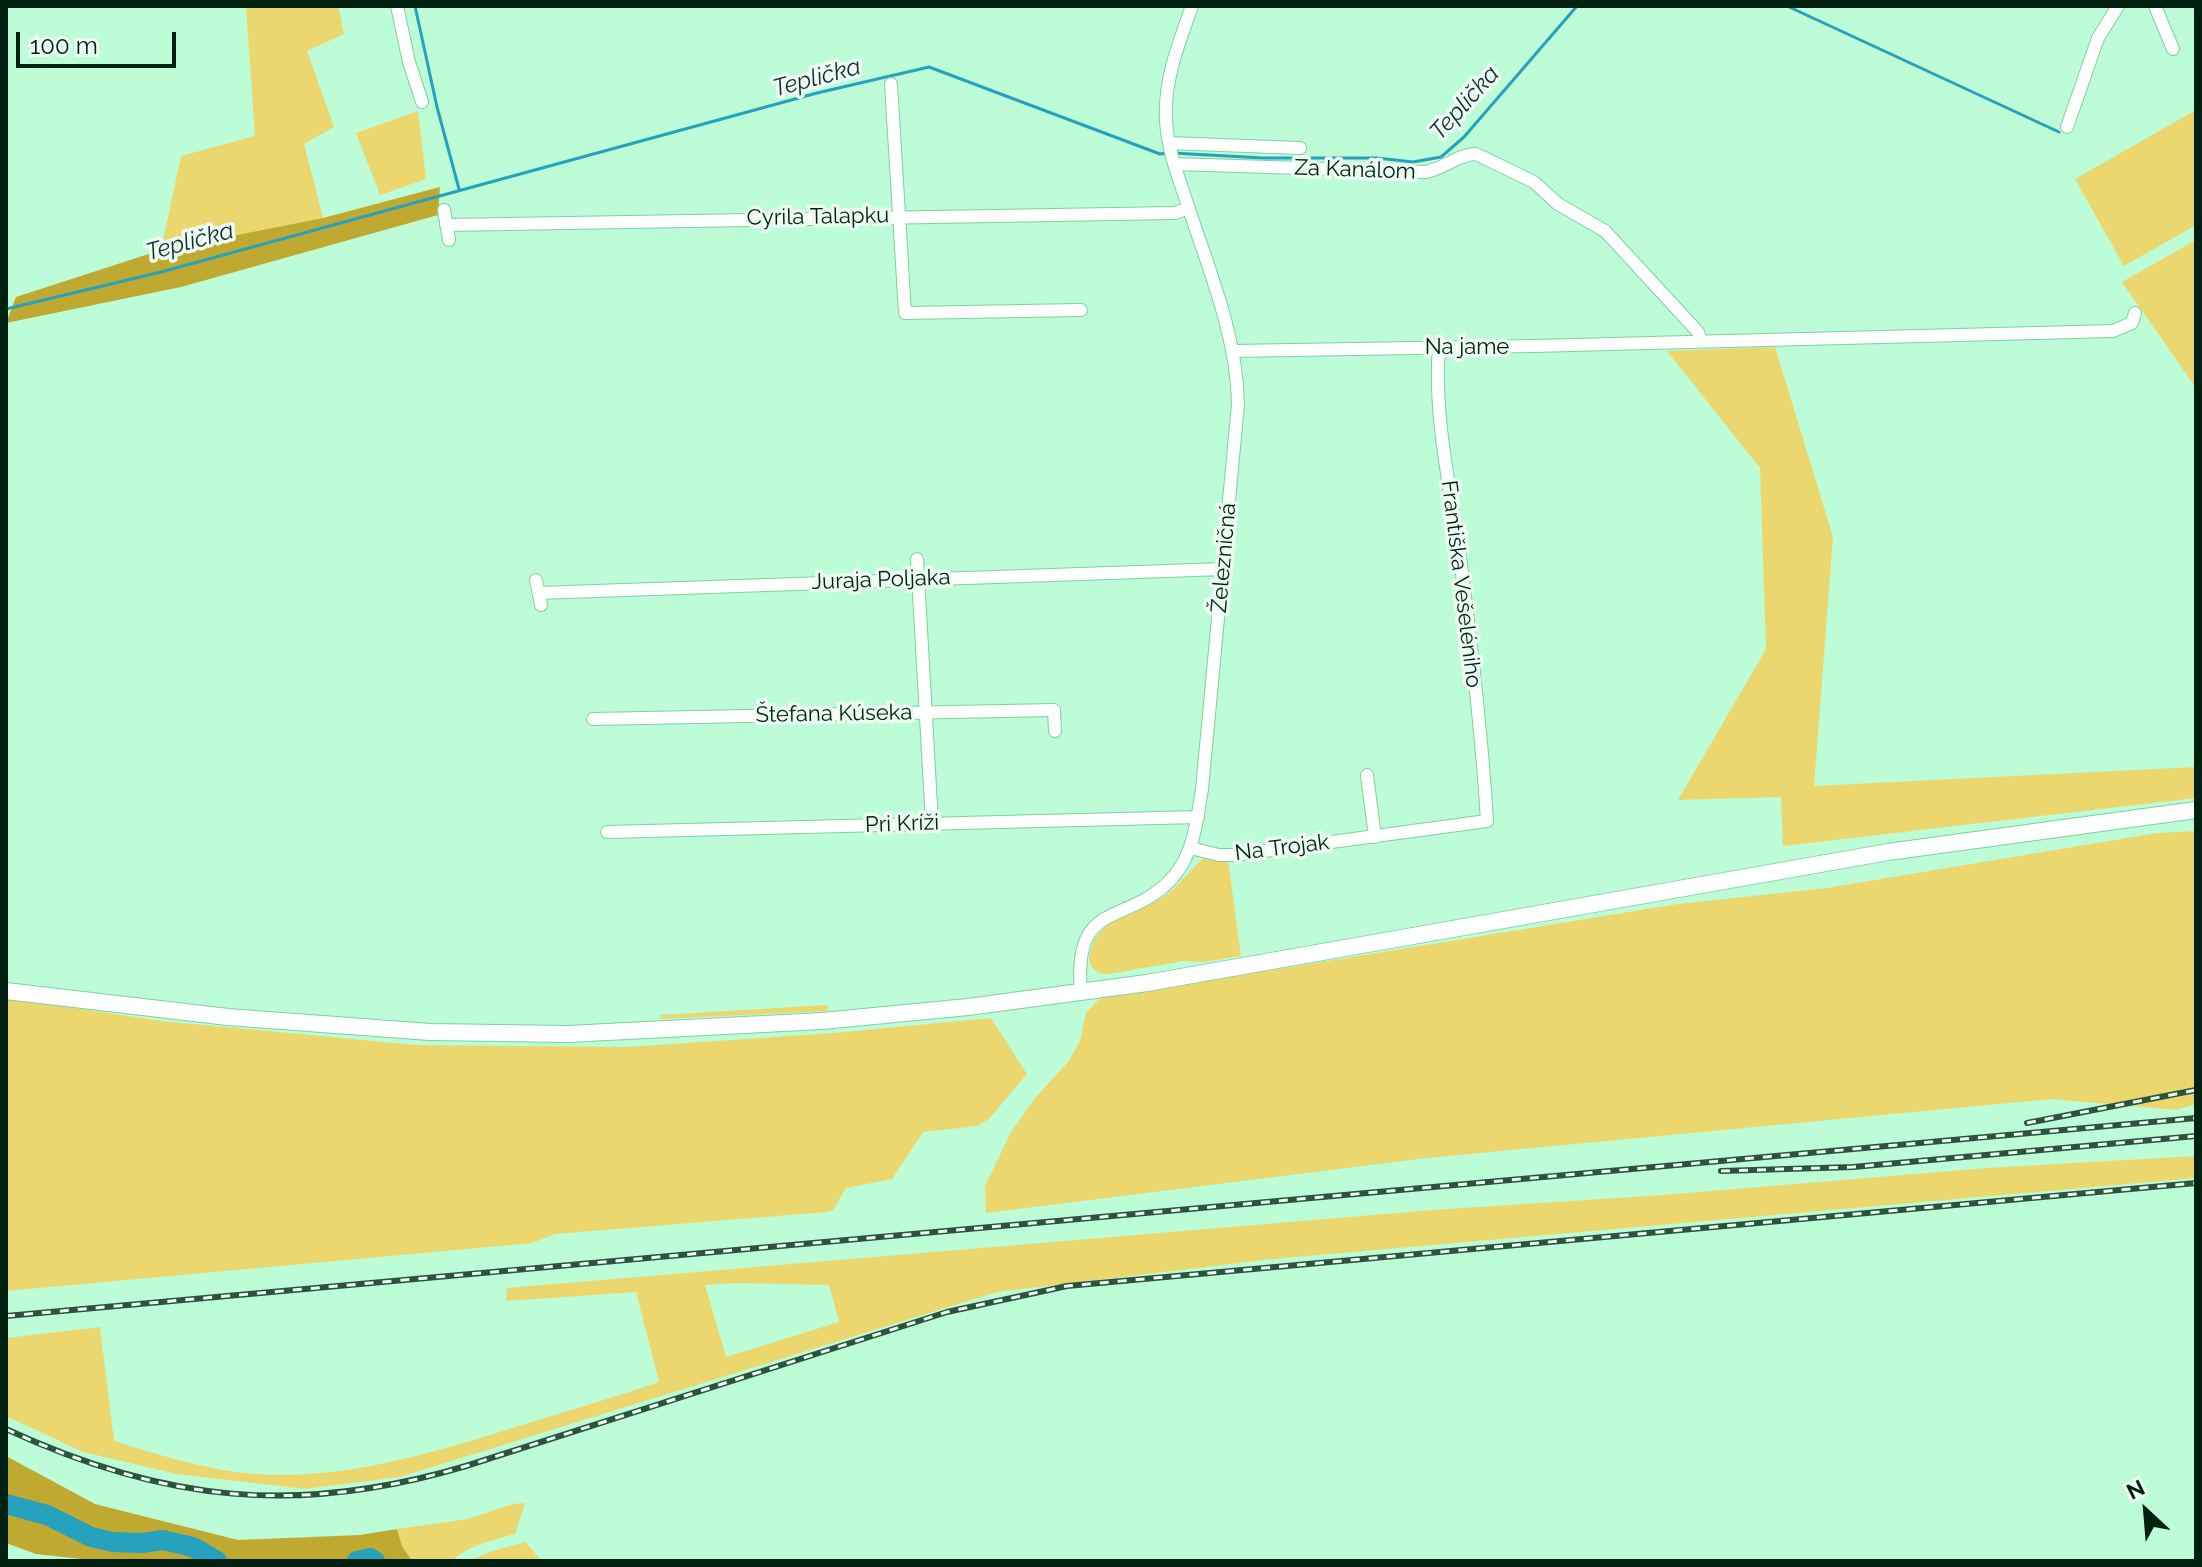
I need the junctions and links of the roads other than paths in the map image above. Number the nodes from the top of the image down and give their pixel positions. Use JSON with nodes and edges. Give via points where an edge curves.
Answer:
{"nodes":[{"id":1,"x":397,"y":6,"type":"edge"},
{"id":2,"x":1192,"y":6,"type":"edge"},
{"id":3,"x":2118,"y":6,"type":"edge"},
{"id":4,"x":2155,"y":6,"type":"edge"},
{"id":5,"x":2173,"y":49,"type":"dead end"},
{"id":6,"x":891,"y":84,"type":"dead end"},
{"id":7,"x":422,"y":102,"type":"dead end"},
{"id":8,"x":2067,"y":127,"type":"dead end"},
{"id":9,"x":1300,"y":148,"type":"dead end"},
{"id":10,"x":1172,"y":154,"type":"junction"},
{"id":11,"x":1189,"y":208,"type":"junction"},
{"id":12,"x":444,"y":210,"type":"dead end"},
{"id":13,"x":899,"y":216,"type":"junction"},
{"id":14,"x":446,"y":225,"type":"junction"},
{"id":15,"x":449,"y":240,"type":"dead end"},
{"id":16,"x":1081,"y":310,"type":"dead end"},
{"id":17,"x":2135,"y":313,"type":"dead end"},
{"id":18,"x":1701,"y":341,"type":"junction"},
{"id":19,"x":1439,"y":347,"type":"junction"},
{"id":20,"x":1233,"y":351,"type":"junction"},
{"id":21,"x":917,"y":559,"type":"dead end"},
{"id":22,"x":1223,"y":569,"type":"junction"},
{"id":23,"x":918,"y":579,"type":"junction"},
{"id":24,"x":538,"y":593,"type":"dead end"},
{"id":25,"x":926,"y":712,"type":"junction"},
{"id":26,"x":593,"y":719,"type":"dead end"},
{"id":27,"x":1055,"y":731,"type":"dead end"},
{"id":28,"x":1367,"y":775,"type":"dead end"},
{"id":29,"x":2196,"y":810,"type":"edge"},
{"id":30,"x":1198,"y":817,"type":"junction"},
{"id":31,"x":1487,"y":821,"type":"joint"},
{"id":32,"x":932,"y":823,"type":"junction"},
{"id":33,"x":607,"y":832,"type":"dead end"},
{"id":34,"x":1375,"y":837,"type":"junction"},
{"id":35,"x":1190,"y":848,"type":"junction"},
{"id":36,"x":6,"y":991,"type":"edge"},
{"id":37,"x":1081,"y":992,"type":"junction"}],
"edges":[{"from":1,"to":7,"type":"street"},
{"from":2,"to":10,"type":"street","name":"Železničná","via":[[1167,93]]},
{"from":3,"to":8,"type":"street","via":[[2098,38]]},
{"from":4,"to":5,"type":"street"},
{"from":6,"to":13,"type":"street"},
{"from":9,"to":10,"type":"street"},
{"from":10,"to":11,"type":"street","name":"Železničná"},
{"from":10,"to":18,"type":"street","name":"Za Kanálom","via":[[1426,172],[1476,154],[1534,182],[1558,204],[1605,231]]},
{"from":11,"to":13,"type":"street","name":"Cyrila Talapku","via":[[1175,213]]},
{"from":11,"to":20,"type":"street","name":"Železničná"},
{"from":12,"to":14,"type":"street"},
{"from":13,"to":14,"type":"street","name":"Cyrila Talapku"},
{"from":13,"to":16,"type":"street","via":[[905,313]]},
{"from":14,"to":15,"type":"street"},
{"from":17,"to":18,"type":"street","name":"Na jame","via":[[2132,323],[2113,331]]},
{"from":18,"to":19,"type":"street","name":"Na jame"},
{"from":19,"to":20,"type":"street","name":"Na jame"},
{"from":19,"to":31,"type":"street","name":"Františka Vešeléniho","via":[[1443,442],[1461,562]]},
{"from":20,"to":22,"type":"street","name":"Železničná","via":[[1238,404]]},
{"from":21,"to":23,"type":"street"},
{"from":22,"to":23,"type":"street","name":"Juraja Poljaka"},
{"from":22,"to":30,"type":"street","name":"Železničná"},
{"from":23,"to":24,"type":"street","name":"Juraja Poljaka"},
{"from":23,"to":25,"type":"street"},
{"from":25,"to":26,"type":"street","name":"Štefana Kúseka"},
{"from":25,"to":27,"type":"street","name":"Štefana Kúseka","via":[[1054,710]]},
{"from":25,"to":32,"type":"street"},
{"from":28,"to":34,"type":"street"},
{"from":29,"to":37,"type":"main road","via":[[1888,852]]},
{"from":30,"to":32,"type":"street","name":"Pri Kríži"},
{"from":30,"to":35,"type":"street","name":"Železničná"},
{"from":31,"to":34,"type":"street","name":"Na Trojak"},
{"from":32,"to":33,"type":"street","name":"Pri Kríži"},
{"from":34,"to":35,"type":"street","name":"Na Trojak","via":[[1235,855]]},
{"from":35,"to":37,"type":"street","name":"Železničná","via":[[1184,864],[1160,889],[1091,931],[1080,956]]},
{"from":36,"to":37,"type":"main road","via":[[339,1027],[556,1034],[822,1021]]}]}
